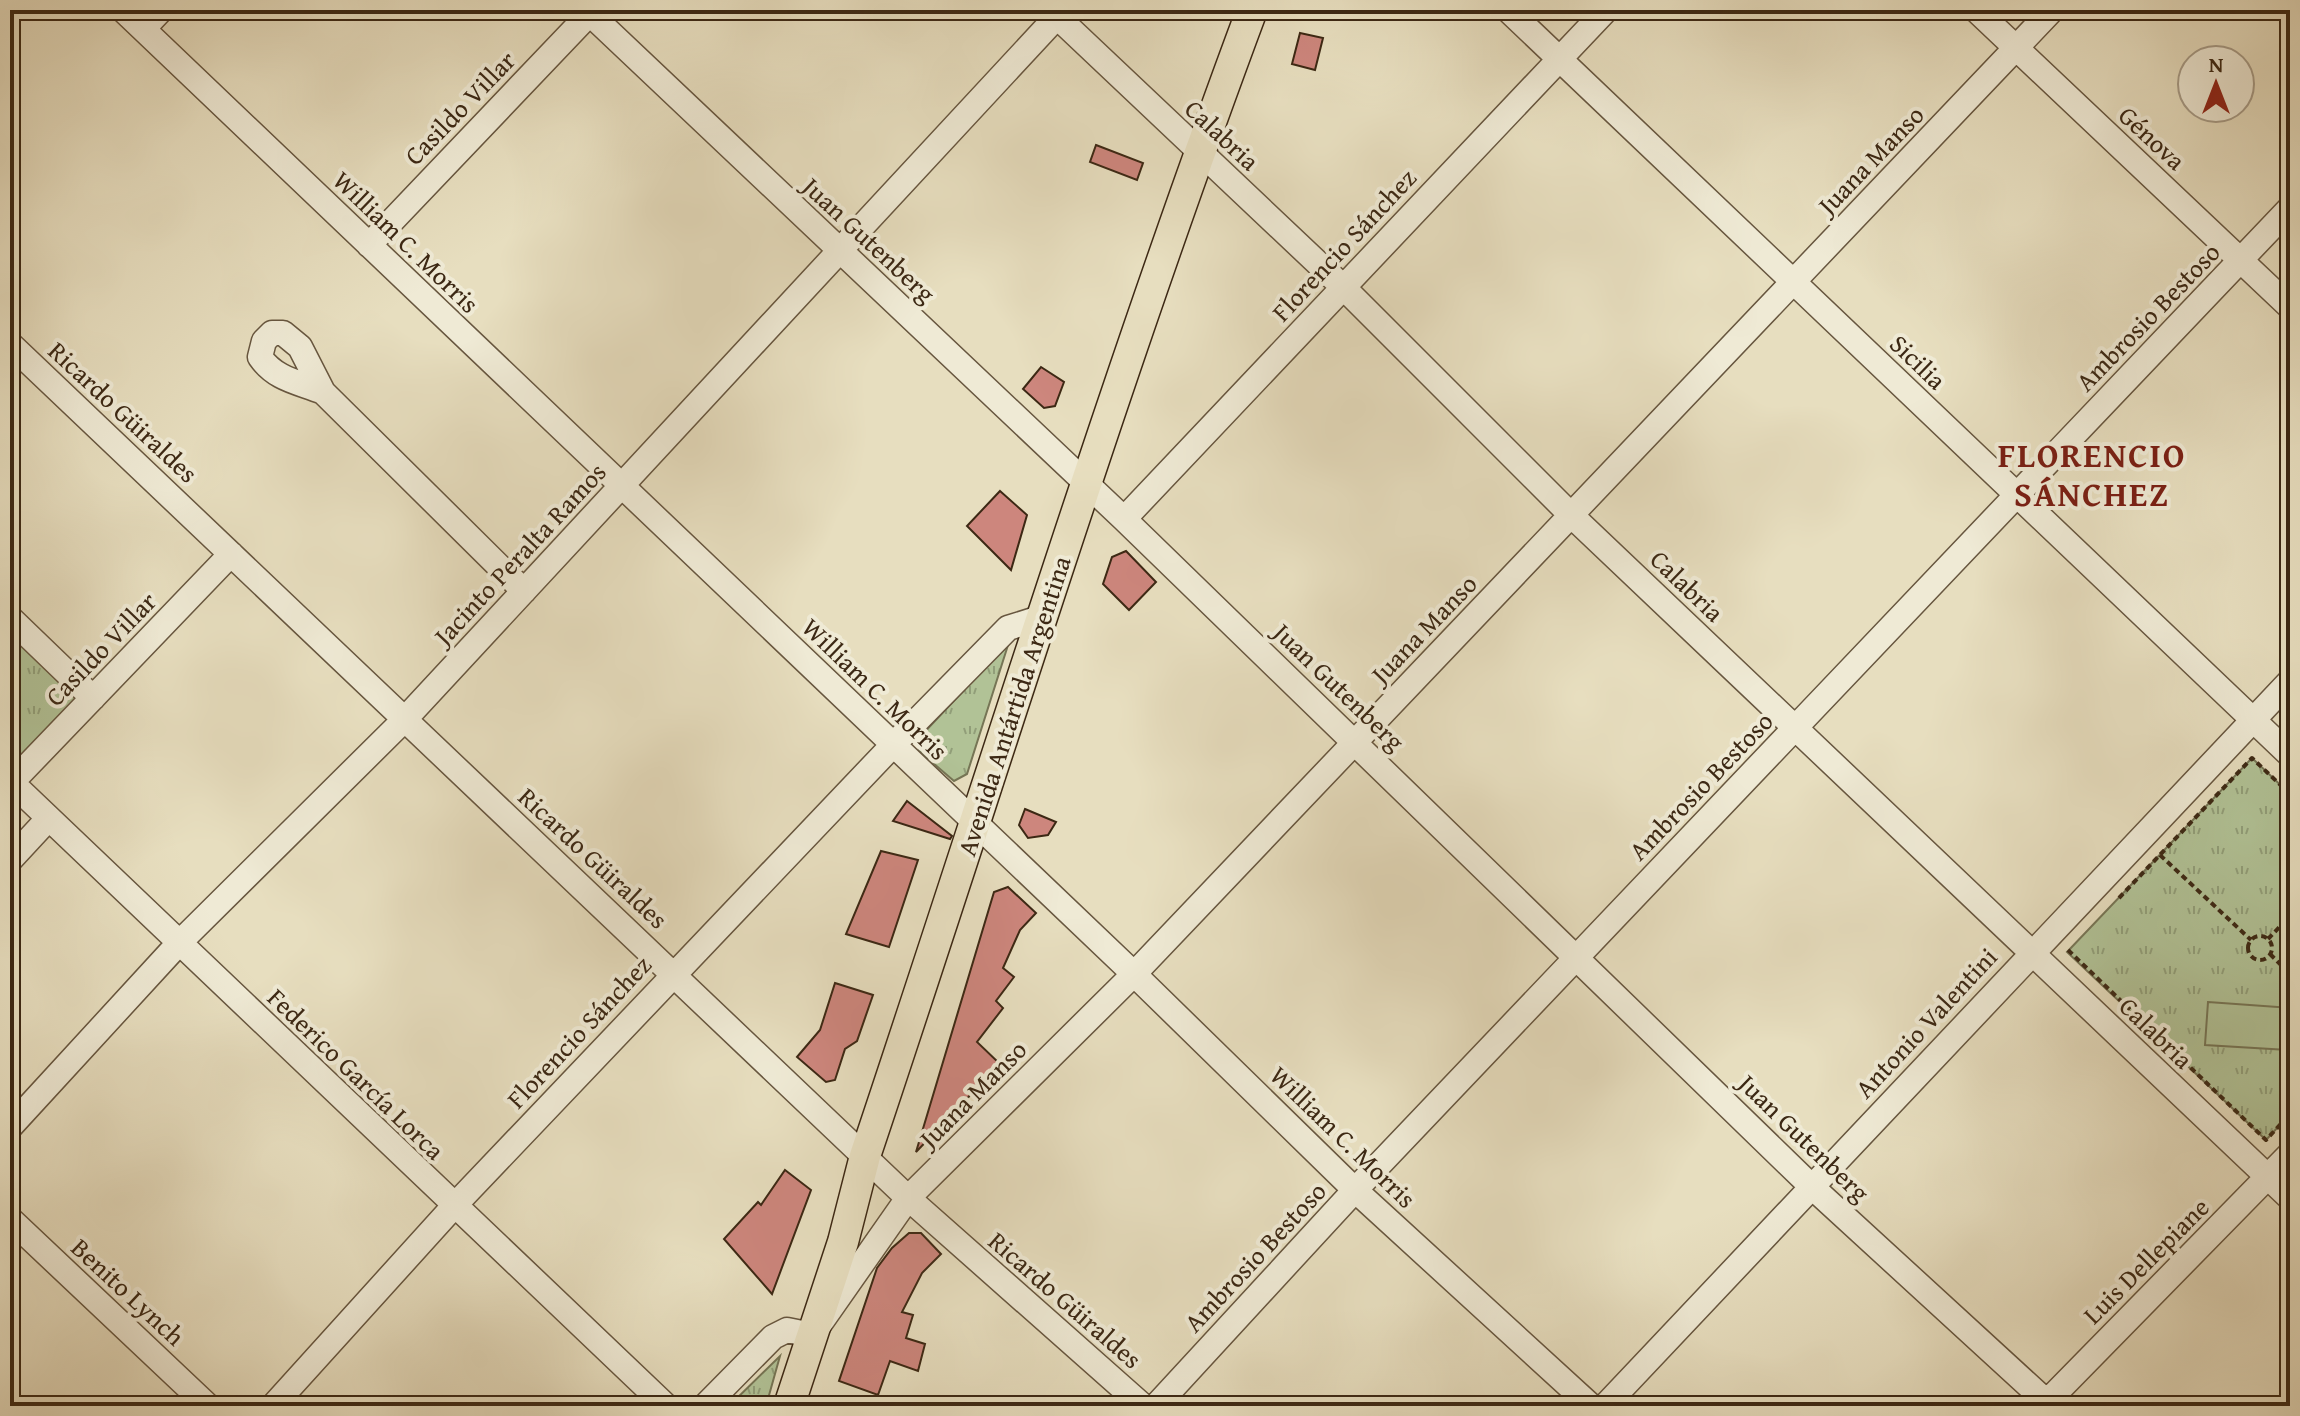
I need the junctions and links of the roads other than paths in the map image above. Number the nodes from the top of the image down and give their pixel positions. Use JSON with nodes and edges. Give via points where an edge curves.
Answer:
{"nodes":[{"id":1,"x":123,"y":10,"type":"edge"},
{"id":2,"x":161,"y":10,"type":"edge"},
{"id":3,"x":1252,"y":10,"type":"edge"},
{"id":4,"x":1508,"y":10,"type":"edge"},
{"id":5,"x":1606,"y":10,"type":"edge"},
{"id":6,"x":1976,"y":10,"type":"edge"},
{"id":7,"x":2052,"y":10,"type":"edge"},
{"id":8,"x":590,"y":11,"type":"edge"},
{"id":9,"x":1057,"y":12,"type":"edge"},
{"id":10,"x":143,"y":29,"type":"junction"},
{"id":11,"x":2016,"y":48,"type":"junction"},
{"id":12,"x":1560,"y":58,"type":"junction"},
{"id":13,"x":1199,"y":152,"type":"junction"},
{"id":14,"x":2290,"y":208,"type":"edge"},
{"id":15,"x":369,"y":245,"type":"junction"},
{"id":16,"x":839,"y":251,"type":"junction"},
{"id":17,"x":2241,"y":260,"type":"junction"},
{"id":18,"x":1793,"y":282,"type":"junction"},
{"id":19,"x":1343,"y":287,"type":"junction"},
{"id":20,"x":2290,"y":307,"type":"edge"},
{"id":21,"x":10,"y":344,"type":"edge"},
{"id":22,"x":323,"y":392,"type":"dead end"},
{"id":23,"x":1087,"y":484,"type":"junction"},
{"id":24,"x":621,"y":486,"type":"junction"},
{"id":25,"x":2017,"y":494,"type":"junction"},
{"id":26,"x":1571,"y":515,"type":"junction"},
{"id":27,"x":1124,"y":519,"type":"junction"},
{"id":28,"x":231,"y":554,"type":"junction"},
{"id":29,"x":524,"y":591,"type":"junction"},
{"id":30,"x":1043,"y":617,"type":"junction"},
{"id":31,"x":10,"y":618,"type":"edge"},
{"id":32,"x":2290,"y":681,"type":"edge"},
{"id":33,"x":93,"y":698,"type":"junction"},
{"id":34,"x":405,"y":719,"type":"junction"},
{"id":35,"x":2253,"y":720,"type":"junction"},
{"id":36,"x":1795,"y":728,"type":"junction"},
{"id":37,"x":1355,"y":741,"type":"junction"},
{"id":38,"x":892,"y":746,"type":"junction"},
{"id":39,"x":2290,"y":755,"type":"edge"},
{"id":40,"x":11,"y":782,"type":"edge"},
{"id":41,"x":48,"y":819,"type":"junction"},
{"id":42,"x":976,"y":824,"type":"junction"},
{"id":43,"x":10,"y":860,"type":"edge"},
{"id":44,"x":179,"y":943,"type":"junction"},
{"id":45,"x":2031,"y":952,"type":"junction"},
{"id":46,"x":1578,"y":956,"type":"junction"},
{"id":47,"x":673,"y":973,"type":"junction"},
{"id":48,"x":1134,"y":974,"type":"junction"},
{"id":49,"x":10,"y":1127,"type":"edge"},
{"id":50,"x":2290,"y":1154,"type":"edge"},
{"id":51,"x":865,"y":1156,"type":"junction"},
{"id":52,"x":2268,"y":1177,"type":"junction"},
{"id":53,"x":1811,"y":1186,"type":"junction"},
{"id":54,"x":1355,"y":1190,"type":"junction"},
{"id":55,"x":908,"y":1198,"type":"junction"},
{"id":56,"x":2290,"y":1198,"type":"edge"},
{"id":57,"x":454,"y":1206,"type":"junction"},
{"id":58,"x":10,"y":1219,"type":"edge"},
{"id":59,"x":812,"y":1335,"type":"junction"},
{"id":60,"x":2047,"y":1405,"type":"edge"},
{"id":61,"x":208,"y":1406,"type":"edge"},
{"id":62,"x":273,"y":1406,"type":"edge"},
{"id":63,"x":666,"y":1406,"type":"edge"},
{"id":64,"x":705,"y":1406,"type":"edge"},
{"id":65,"x":789,"y":1406,"type":"edge"},
{"id":66,"x":1143,"y":1406,"type":"edge"},
{"id":67,"x":1156,"y":1406,"type":"edge"},
{"id":68,"x":1591,"y":1406,"type":"edge"},
{"id":69,"x":1605,"y":1406,"type":"edge"}],
"edges":[{"from":1,"to":10,"type":"street","name":"William C. Morris"},
{"from":2,"to":10,"type":"street"},
{"from":3,"to":13,"type":"main road","name":"Avenida Antártida Argentina"},
{"from":4,"to":12,"type":"street","name":"Sicilia"},
{"from":5,"to":12,"type":"street","name":"Florencio Sánchez"},
{"from":6,"to":11,"type":"street","name":"Génova"},
{"from":7,"to":11,"type":"street","name":"Juana Manso"},
{"from":8,"to":15,"type":"street","name":"Casildo Villar"},
{"from":8,"to":16,"type":"street","name":"Juan Gutenberg"},
{"from":9,"to":13,"type":"street","name":"Calabria"},
{"from":9,"to":16,"type":"street","name":"Jacinto Peralta Ramos"},
{"from":10,"to":15,"type":"street","name":"William C. Morris"},
{"from":11,"to":17,"type":"street","name":"Génova"},
{"from":11,"to":18,"type":"street","name":"Juana Manso"},
{"from":12,"to":18,"type":"street","name":"Sicilia"},
{"from":12,"to":19,"type":"street","name":"Florencio Sánchez"},
{"from":13,"to":19,"type":"street","name":"Calabria"},
{"from":13,"to":23,"type":"main road","name":"Avenida Antártida Argentina"},
{"from":14,"to":17,"type":"street","name":"Ambrosio Bestoso"},
{"from":15,"to":24,"type":"street","name":"William C. Morris"},
{"from":16,"to":23,"type":"street","name":"Juan Gutenberg"},
{"from":16,"to":24,"type":"street","name":"Jacinto Peralta Ramos"},
{"from":17,"to":20,"type":"street","name":"Génova"},
{"from":17,"to":25,"type":"street","name":"Ambrosio Bestoso"},
{"from":18,"to":25,"type":"street","name":"Sicilia"},
{"from":18,"to":26,"type":"street","name":"Juana Manso"},
{"from":19,"to":26,"type":"street","name":"Calabria"},
{"from":19,"to":27,"type":"street","name":"Florencio Sánchez"},
{"from":21,"to":28,"type":"street","name":"Ricardo Güiraldes"},
{"from":22,"to":29,"type":"street"},
{"from":23,"to":27,"type":"street","name":"Juan Gutenberg"},
{"from":23,"to":30,"type":"main road","name":"Avenida Antártida Argentina"},
{"from":24,"to":29,"type":"street","name":"Jacinto Peralta Ramos"},
{"from":24,"to":38,"type":"street","name":"William C. Morris"},
{"from":25,"to":35,"type":"street","name":"Sicilia"},
{"from":25,"to":36,"type":"street","name":"Ambrosio Bestoso"},
{"from":26,"to":36,"type":"street","name":"Calabria"},
{"from":26,"to":37,"type":"street","name":"Juana Manso"},
{"from":27,"to":37,"type":"street","name":"Juan Gutenberg"},
{"from":28,"to":33,"type":"street","name":"Casildo Villar"},
{"from":28,"to":34,"type":"street","name":"Ricardo Güiraldes"},
{"from":29,"to":34,"type":"street","name":"Jacinto Peralta Ramos"},
{"from":30,"to":38,"type":"street","name":"Florencio Sánchez","via":[[1008,628]]},
{"from":30,"to":42,"type":"main road","name":"Avenida Antártida Argentina"},
{"from":31,"to":33,"type":"street"},
{"from":32,"to":35,"type":"street","name":"Antonio Valentini"},
{"from":33,"to":40,"type":"street","name":"Casildo Villar"},
{"from":34,"to":44,"type":"street","name":"Jacinto Peralta Ramos"},
{"from":34,"to":47,"type":"street","name":"Ricardo Güiraldes"},
{"from":35,"to":39,"type":"street","name":"Sicilia"},
{"from":35,"to":45,"type":"street","name":"Antonio Valentini"},
{"from":36,"to":45,"type":"street","name":"Calabria"},
{"from":36,"to":46,"type":"street","name":"Ambrosio Bestoso"},
{"from":37,"to":46,"type":"street","name":"Juan Gutenberg"},
{"from":37,"to":48,"type":"street","name":"Juana Manso"},
{"from":38,"to":42,"type":"street","name":"William C. Morris"},
{"from":38,"to":47,"type":"street","name":"Florencio Sánchez"},
{"from":40,"to":41,"type":"street","name":"Federico García Lorca"},
{"from":41,"to":43,"type":"street"},
{"from":41,"to":44,"type":"street","name":"Federico García Lorca"},
{"from":42,"to":48,"type":"street","name":"William C. Morris"},
{"from":42,"to":51,"type":"main road","name":"Avenida Antártida Argentina"},
{"from":44,"to":49,"type":"street","name":"Jacinto Peralta Ramos"},
{"from":44,"to":57,"type":"street","name":"Federico García Lorca"},
{"from":45,"to":52,"type":"street","name":"Calabria"},
{"from":45,"to":53,"type":"street","name":"Antonio Valentini"},
{"from":46,"to":53,"type":"street","name":"Juan Gutenberg"},
{"from":46,"to":54,"type":"street","name":"Ambrosio Bestoso"},
{"from":47,"to":51,"type":"street","name":"Ricardo Güiraldes"},
{"from":47,"to":57,"type":"street","name":"Florencio Sánchez"},
{"from":48,"to":54,"type":"street","name":"William C. Morris"},
{"from":48,"to":55,"type":"street","name":"Juana Manso"},
{"from":50,"to":52,"type":"street","name":"Luis Dellepiane"},
{"from":51,"to":55,"type":"street","name":"Ricardo Güiraldes"},
{"from":51,"to":59,"type":"main road","name":"Avenida Antártida Argentina"},
{"from":52,"to":56,"type":"street","name":"Calabria"},
{"from":52,"to":60,"type":"street","name":"Luis Dellepiane"},
{"from":53,"to":60,"type":"street","name":"Juan Gutenberg"},
{"from":53,"to":69,"type":"street","name":"Antonio Valentini"},
{"from":54,"to":67,"type":"street","name":"Ambrosio Bestoso"},
{"from":54,"to":68,"type":"street","name":"William C. Morris"},
{"from":55,"to":59,"type":"street","name":"Juana Manso"},
{"from":55,"to":66,"type":"street","name":"Ricardo Güiraldes"},
{"from":57,"to":62,"type":"street","name":"Florencio Sánchez"},
{"from":57,"to":63,"type":"street","name":"Federico García Lorca"},
{"from":58,"to":61,"type":"street","name":"Benito Lynch"},
{"from":59,"to":64,"type":"street","via":[[787,1330],[773,1337]]},
{"from":59,"to":65,"type":"main road","name":"Avenida Antártida Argentina"}]}
